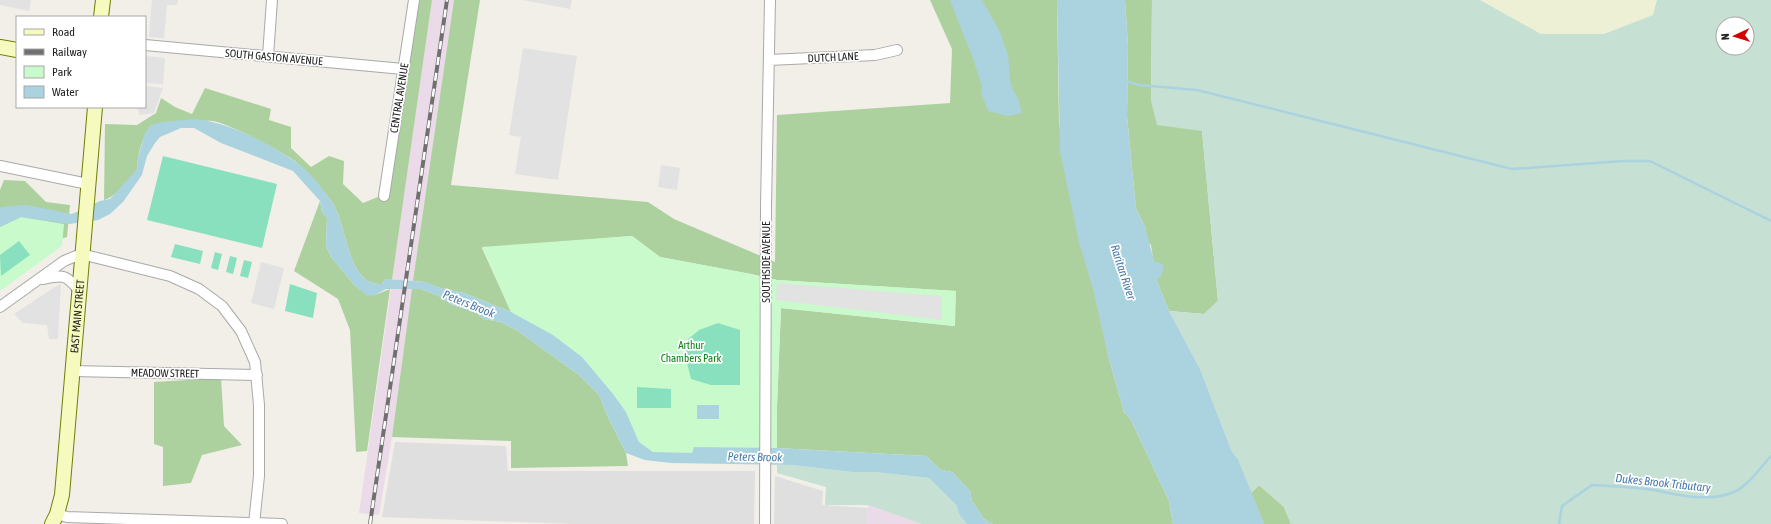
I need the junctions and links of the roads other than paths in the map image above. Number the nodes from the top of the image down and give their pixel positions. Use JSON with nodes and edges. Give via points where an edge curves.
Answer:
{"nodes":[{"id":1,"x":103,"y":0,"type":"edge"},
{"id":2,"x":272,"y":0,"type":"edge"},
{"id":3,"x":414,"y":0,"type":"edge"},
{"id":4,"x":770,"y":0,"type":"edge"},
{"id":5,"x":102,"y":16,"type":"edge"},
{"id":6,"x":146,"y":45,"type":"edge"},
{"id":7,"x":0,"y":47,"type":"edge"},
{"id":8,"x":16,"y":50,"type":"edge"},
{"id":9,"x":897,"y":50,"type":"dead end"},
{"id":10,"x":268,"y":56,"type":"junction"},
{"id":11,"x":769,"y":60,"type":"junction"},
{"id":12,"x":403,"y":69,"type":"junction"},
{"id":13,"x":95,"y":108,"type":"edge"},
{"id":14,"x":0,"y":166,"type":"edge"},
{"id":15,"x":88,"y":184,"type":"junction"},
{"id":16,"x":384,"y":196,"type":"dead end"},
{"id":17,"x":81,"y":254,"type":"junction"},
{"id":18,"x":39,"y":279,"type":"junction"},
{"id":19,"x":78,"y":289,"type":"junction"},
{"id":20,"x":0,"y":307,"type":"edge"},
{"id":21,"x":72,"y":372,"type":"junction"},
{"id":22,"x":257,"y":375,"type":"junction"},
{"id":23,"x":55,"y":519,"type":"edge"},
{"id":24,"x":254,"y":524,"type":"edge"},
{"id":25,"x":282,"y":524,"type":"edge"},
{"id":26,"x":765,"y":524,"type":"edge"}],
"edges":[{"from":1,"to":5,"type":"street"},
{"from":2,"to":10,"type":"street"},
{"from":3,"to":12,"type":"street","name":"CENTRAL AVENUE"},
{"from":4,"to":11,"type":"street","name":"SOUTHSIDE AVENUE"},
{"from":6,"to":10,"type":"street","name":"SOUTH GASTON AVENUE"},
{"from":7,"to":8,"type":"street"},
{"from":9,"to":11,"type":"street","name":"DUTCH LANE","via":[[875,55]]},
{"from":10,"to":12,"type":"street","name":"SOUTH GASTON AVENUE"},
{"from":11,"to":26,"type":"street","name":"SOUTHSIDE AVENUE"},
{"from":12,"to":16,"type":"street","name":"CENTRAL AVENUE"},
{"from":13,"to":15,"type":"street","name":"EAST MAIN STREET"},
{"from":14,"to":15,"type":"street"},
{"from":15,"to":17,"type":"street","name":"EAST MAIN STREET"},
{"from":17,"to":18,"type":"street","via":[[64,261]]},
{"from":17,"to":19,"type":"street","name":"EAST MAIN STREET"},
{"from":17,"to":22,"type":"street","via":[[170,276],[199,290],[222,306],[233,318],[248,345]]},
{"from":18,"to":19,"type":"street","via":[[64,276]]},
{"from":18,"to":20,"type":"street"},
{"from":19,"to":21,"type":"street","name":"EAST MAIN STREET"},
{"from":21,"to":22,"type":"street","name":"MEADOW STREET"},
{"from":21,"to":23,"type":"street","name":"EAST MAIN STREET","via":[[62,495]]},
{"from":22,"to":24,"type":"street","via":[[260,405],[259,476]]},
{"from":23,"to":24,"type":"street","via":[[67,517]]},
{"from":24,"to":25,"type":"street"}]}
